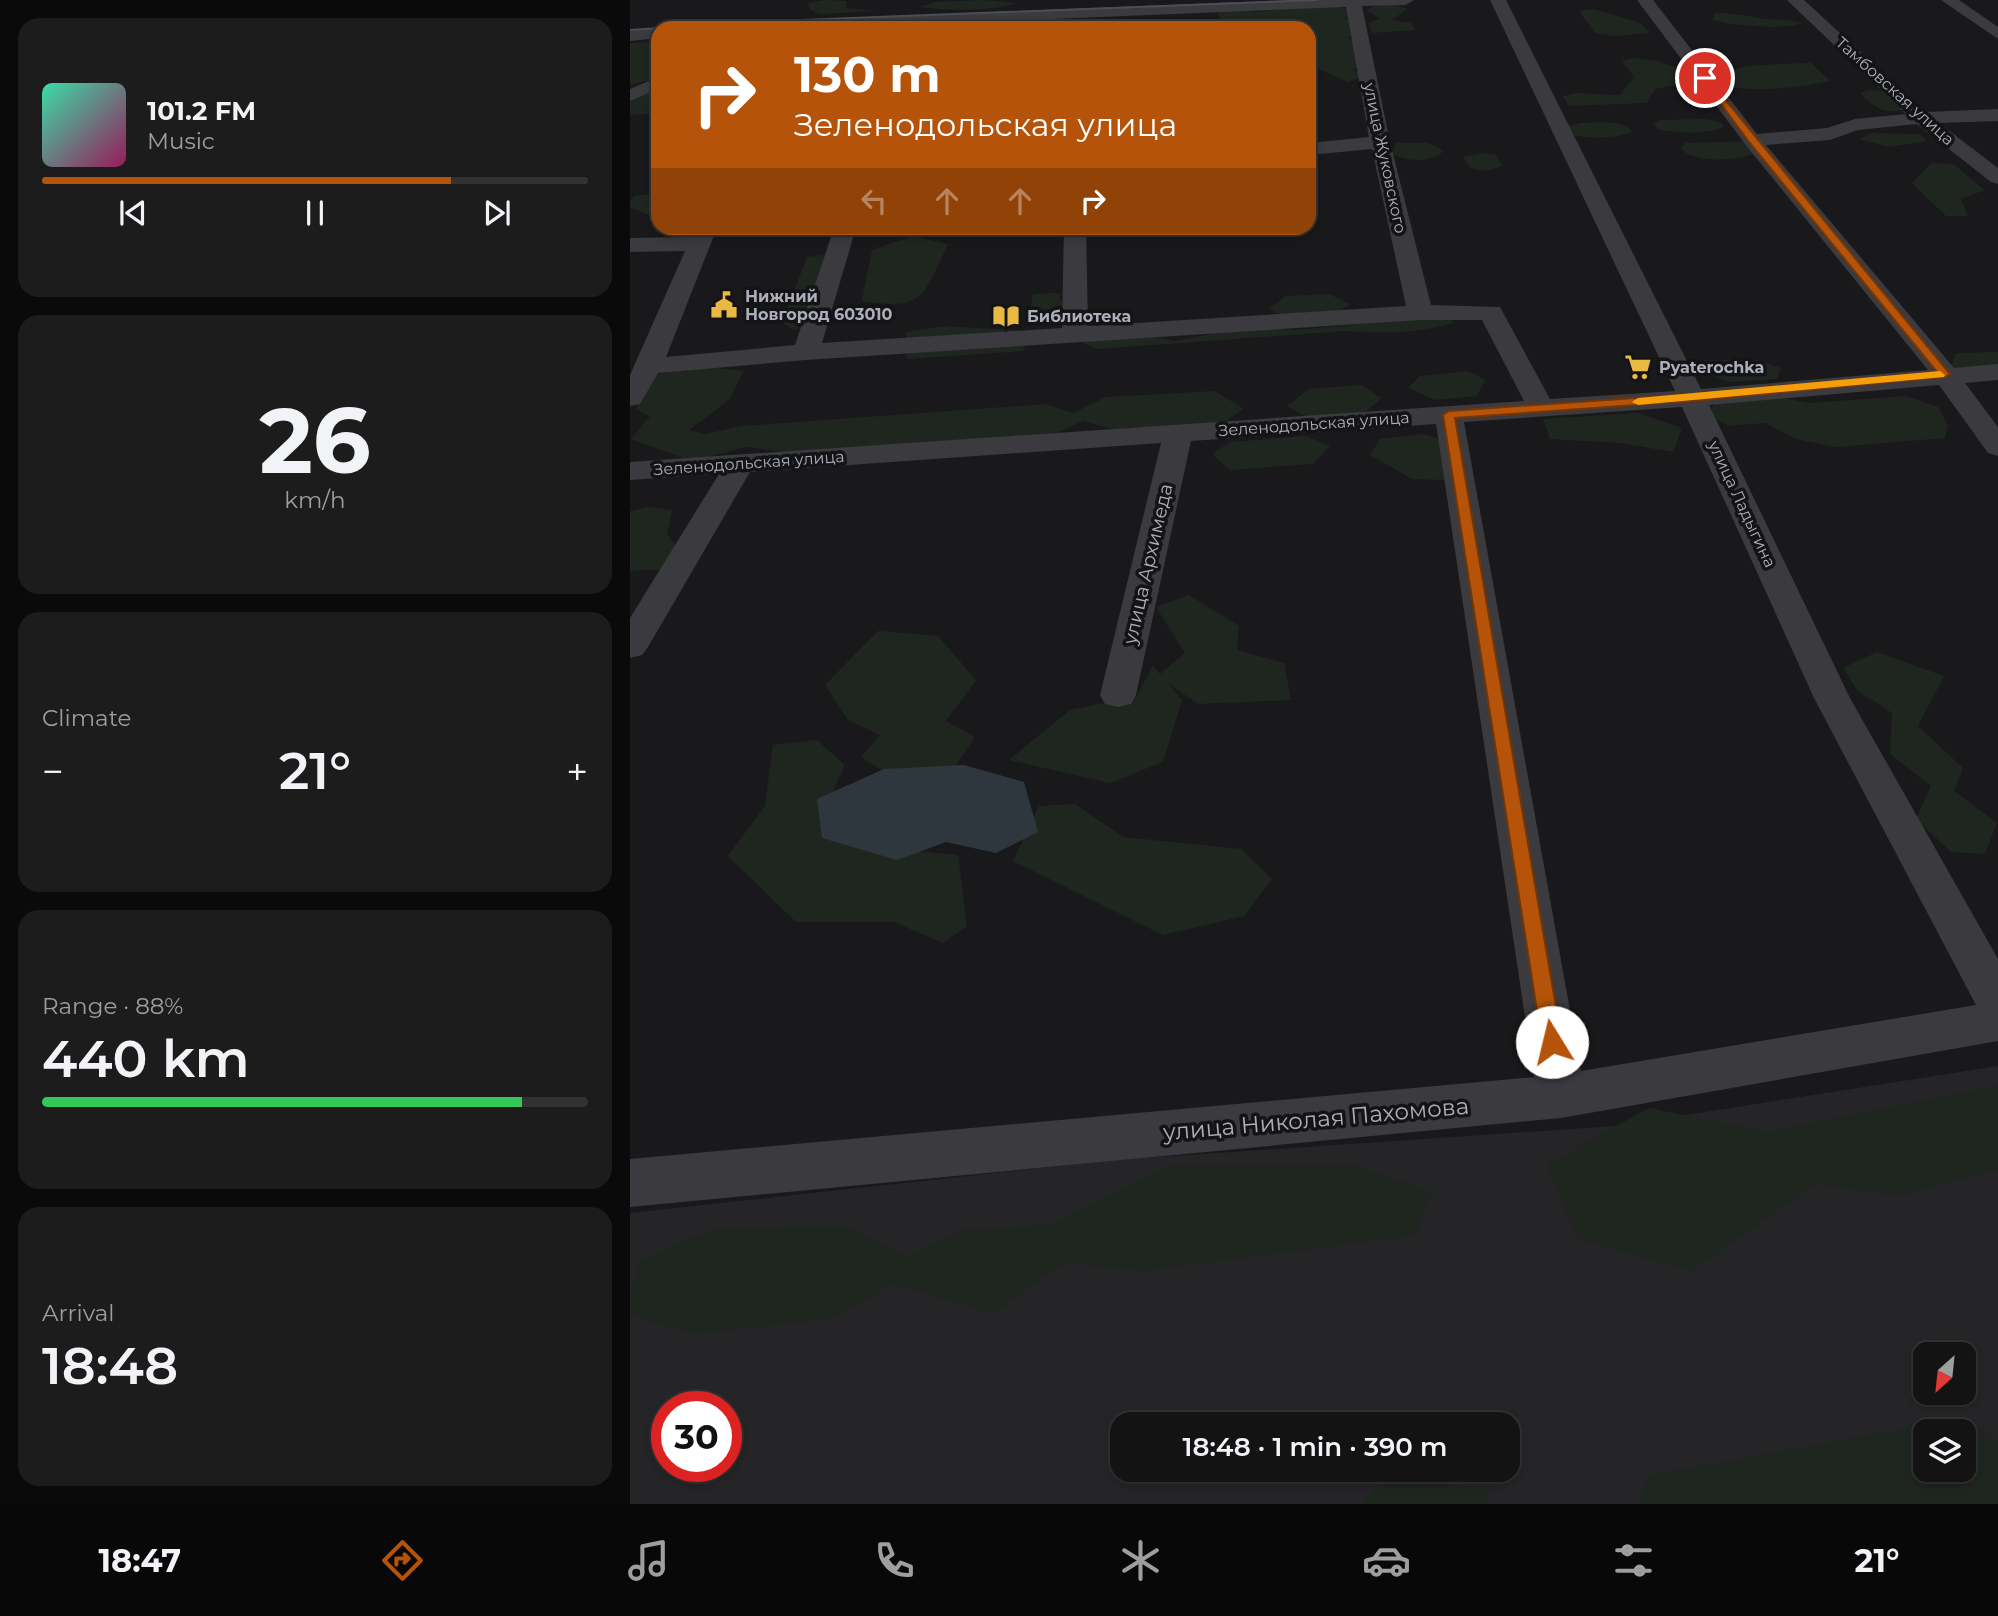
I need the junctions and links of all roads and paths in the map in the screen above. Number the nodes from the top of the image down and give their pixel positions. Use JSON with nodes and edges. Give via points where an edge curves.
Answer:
{"nodes":[{"id":1,"x":1179,"y":0,"type":"edge"},
{"id":2,"x":1406,"y":0,"type":"edge"},
{"id":3,"x":1498,"y":0,"type":"edge"},
{"id":4,"x":1645,"y":0,"type":"edge"},
{"id":5,"x":1795,"y":0,"type":"edge"},
{"id":6,"x":1949,"y":0,"type":"edge"},
{"id":7,"x":1353,"y":2,"type":"junction"},
{"id":8,"x":1204,"y":8,"type":"junction"},
{"id":9,"x":1051,"y":20,"type":"edge"},
{"id":10,"x":749,"y":21,"type":"edge"},
{"id":11,"x":998,"y":21,"type":"edge"},
{"id":12,"x":1204,"y":21,"type":"edge"},
{"id":13,"x":651,"y":34,"type":"edge"},
{"id":14,"x":1998,"y":34,"type":"edge"},
{"id":15,"x":630,"y":36,"type":"edge"},
{"id":16,"x":651,"y":86,"type":"edge"},
{"id":17,"x":630,"y":96,"type":"edge"},
{"id":18,"x":1998,"y":115,"type":"edge"},
{"id":19,"x":1921,"y":118,"type":"junction"},
{"id":20,"x":1752,"y":140,"type":"junction"},
{"id":21,"x":1380,"y":142,"type":"junction"},
{"id":22,"x":1316,"y":148,"type":"edge"},
{"id":23,"x":1998,"y":178,"type":"edge"},
{"id":24,"x":843,"y":235,"type":"edge"},
{"id":25,"x":1075,"y":235,"type":"edge"},
{"id":26,"x":703,"y":236,"type":"edge"},
{"id":27,"x":630,"y":245,"type":"edge"},
{"id":28,"x":1420,"y":313,"type":"junction"},
{"id":29,"x":1075,"y":336,"type":"junction"},
{"id":30,"x":806,"y":352,"type":"junction"},
{"id":31,"x":649,"y":366,"type":"junction"},
{"id":32,"x":1998,"y":372,"type":"edge"},
{"id":33,"x":1945,"y":374,"type":"junction"},
{"id":34,"x":630,"y":398,"type":"edge"},
{"id":35,"x":1692,"y":398,"type":"junction"},
{"id":36,"x":1541,"y":408,"type":"junction"},
{"id":37,"x":1449,"y":415,"type":"junction"},
{"id":38,"x":1178,"y":434,"type":"junction"},
{"id":39,"x":1998,"y":447,"type":"edge"},
{"id":40,"x":740,"y":464,"type":"junction"},
{"id":41,"x":630,"y":471,"type":"edge"},
{"id":42,"x":630,"y":647,"type":"edge"},
{"id":43,"x":1118,"y":695,"type":"dead end"},
{"id":44,"x":1998,"y":1001,"type":"edge"},
{"id":45,"x":1998,"y":1021,"type":"edge"},
{"id":46,"x":1561,"y":1096,"type":"junction"},
{"id":47,"x":630,"y":1182,"type":"edge"}],
"edges":[{"from":1,"to":10,"type":"street","via":[[825,9],[759,13]]},
{"from":2,"to":7,"type":"street"},
{"from":3,"to":35,"type":"street","name":"улица Ладыгина"},
{"from":4,"to":20,"type":"street"},
{"from":5,"to":19,"type":"street","name":"Тамбовская улица"},
{"from":6,"to":14,"type":"street"},
{"from":7,"to":8,"type":"street"},
{"from":7,"to":21,"type":"street","name":"улица Жуковского"},
{"from":8,"to":9,"type":"street"},
{"from":8,"to":12,"type":"street"},
{"from":9,"to":11,"type":"street"},
{"from":13,"to":15,"type":"street"},
{"from":16,"to":17,"type":"street"},
{"from":18,"to":19,"type":"street"},
{"from":19,"to":20,"type":"street","via":[[1855,125],[1830,134]]},
{"from":19,"to":23,"type":"street","name":"Тамбовская улица"},
{"from":20,"to":33,"type":"street"},
{"from":21,"to":22,"type":"street"},
{"from":21,"to":28,"type":"street","name":"улица Жуковского"},
{"from":24,"to":30,"type":"street"},
{"from":25,"to":29,"type":"street"},
{"from":26,"to":27,"type":"street"},
{"from":26,"to":31,"type":"street"},
{"from":28,"to":29,"type":"street"},
{"from":28,"to":36,"type":"street","via":[[1491,312]]},
{"from":29,"to":30,"type":"street"},
{"from":30,"to":31,"type":"street"},
{"from":31,"to":34,"type":"street"},
{"from":32,"to":33,"type":"street","name":"Зеленодольская улица"},
{"from":33,"to":35,"type":"street","name":"Зеленодольская улица"},
{"from":33,"to":39,"type":"street"},
{"from":35,"to":36,"type":"street","name":"Зеленодольская улица"},
{"from":35,"to":44,"type":"street","name":"улица Ладыгина","via":[[1832,698]]},
{"from":36,"to":37,"type":"street","name":"Зеленодольская улица"},
{"from":37,"to":38,"type":"street","name":"Зеленодольская улица"},
{"from":37,"to":46,"type":"street"},
{"from":38,"to":40,"type":"street","name":"Зеленодольская улица"},
{"from":38,"to":43,"type":"street","name":"улица Архимеда"},
{"from":40,"to":41,"type":"street","name":"Зеленодольская улица"},
{"from":40,"to":42,"type":"street"},
{"from":45,"to":46,"type":"street","name":"улица Николая Пахомова"},
{"from":46,"to":47,"type":"street","name":"улица Николая Пахомова"}]}
